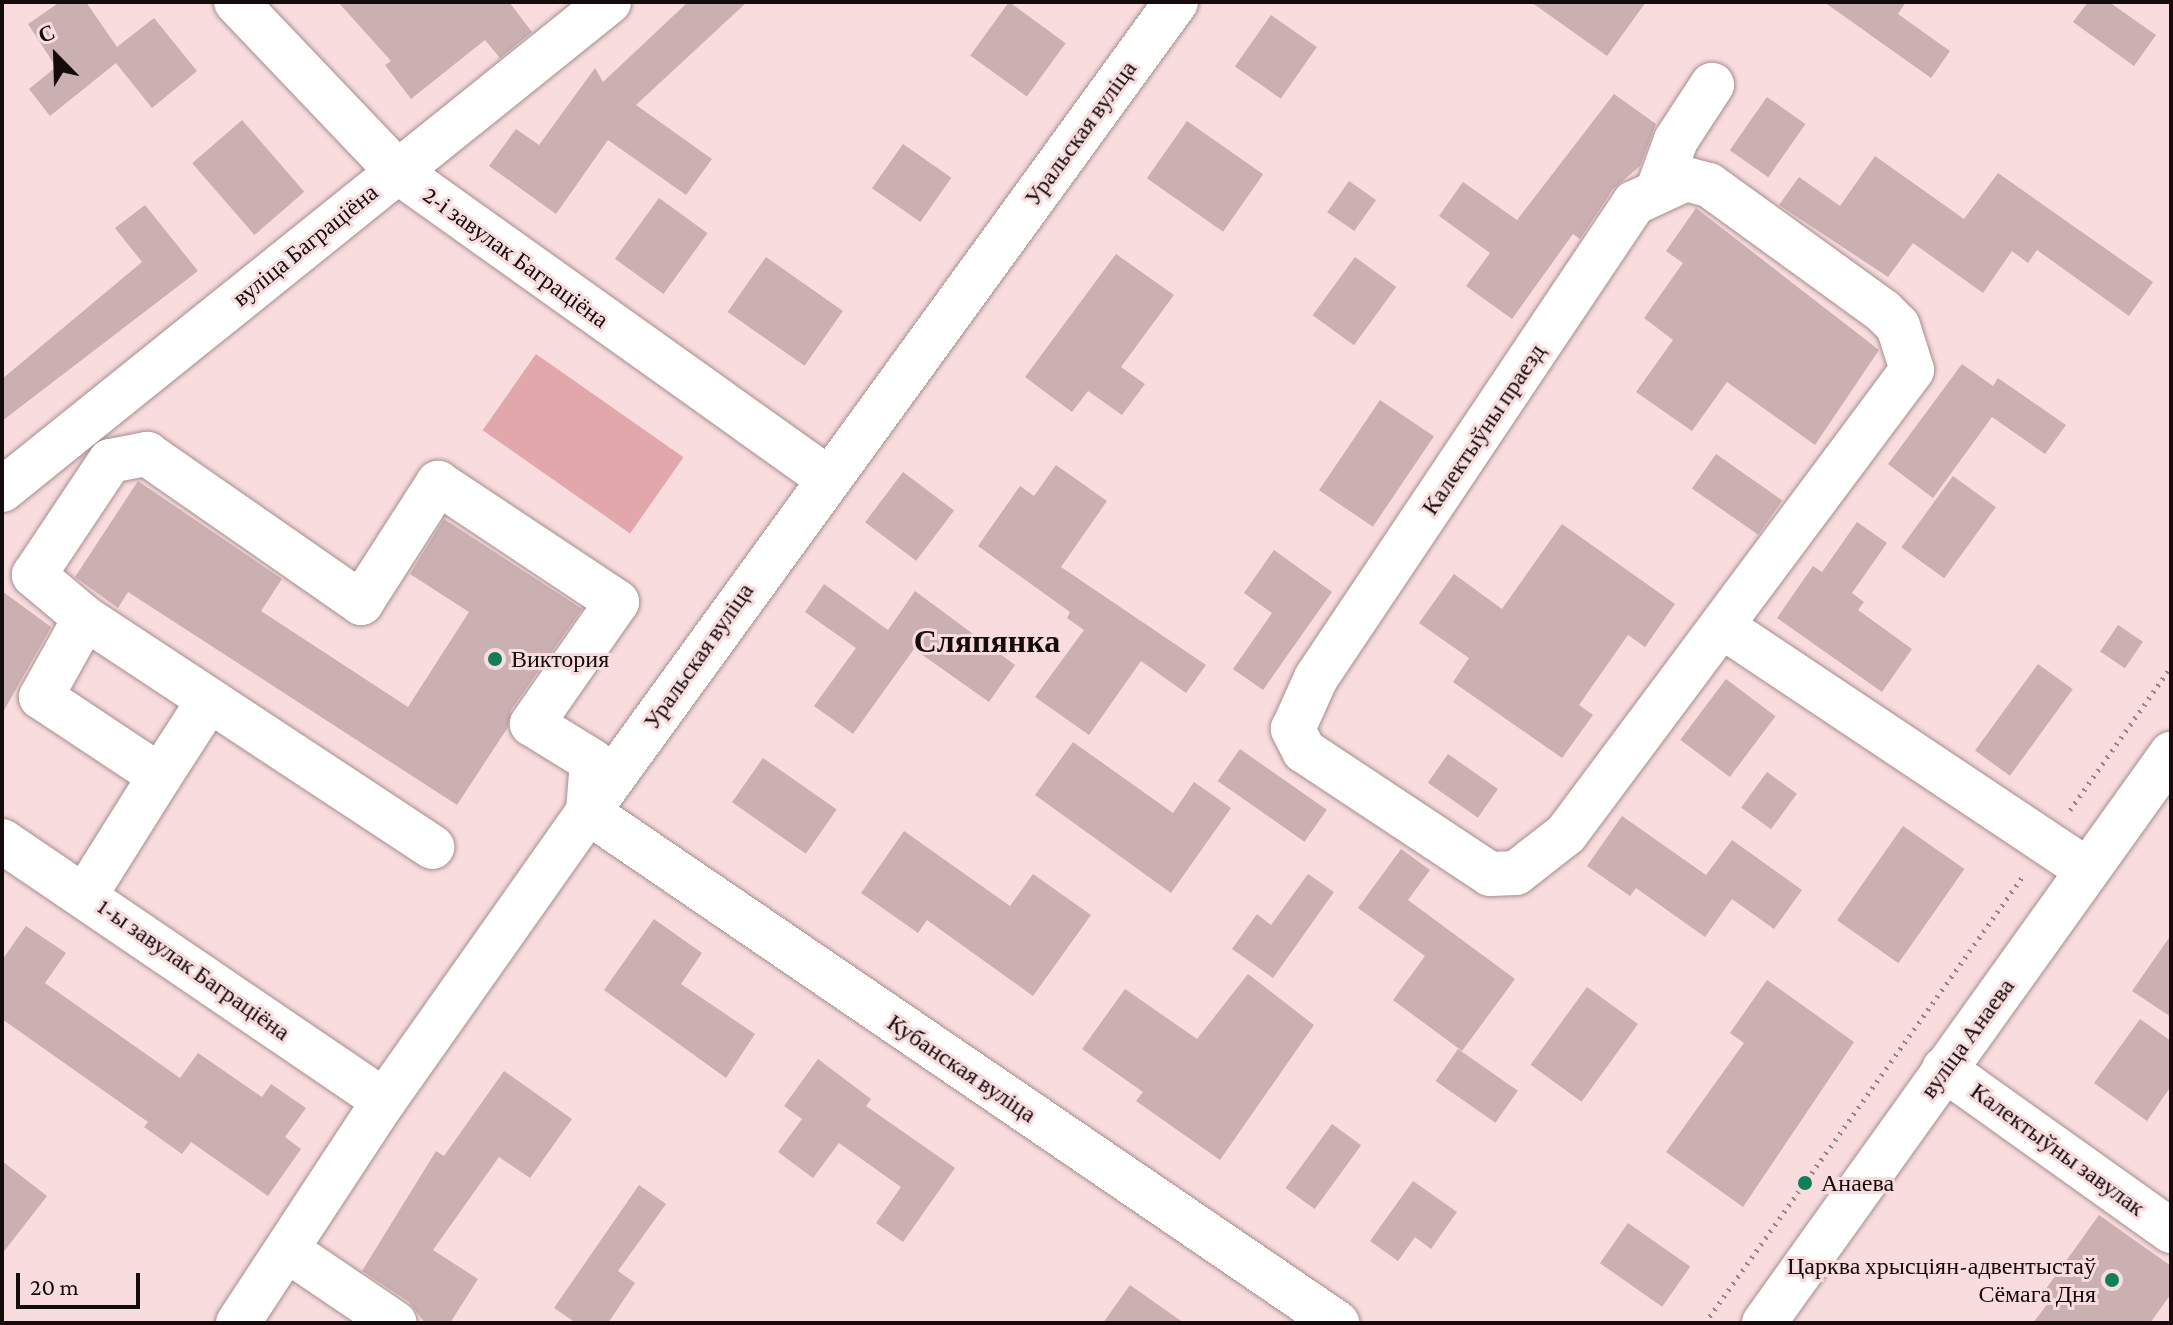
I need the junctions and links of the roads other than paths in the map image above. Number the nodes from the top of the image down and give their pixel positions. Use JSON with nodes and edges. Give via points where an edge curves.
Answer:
{"nodes":[{"id":1,"x":236,"y":2,"type":"edge"},
{"id":2,"x":609,"y":2,"type":"edge"},
{"id":3,"x":1176,"y":2,"type":"edge"},
{"id":4,"x":1712,"y":85,"type":"dead end"},
{"id":5,"x":397,"y":171,"type":"junction"},
{"id":6,"x":1658,"y":189,"type":"junction"},
{"id":7,"x":826,"y":477,"type":"junction"},
{"id":8,"x":2,"y":490,"type":"edge"},
{"id":9,"x":85,"y":618,"type":"junction"},
{"id":10,"x":1723,"y":627,"type":"junction"},
{"id":11,"x":209,"y":700,"type":"junction"},
{"id":12,"x":2171,"y":754,"type":"edge"},
{"id":13,"x":160,"y":776,"type":"junction"},
{"id":14,"x":588,"y":812,"type":"junction"},
{"id":15,"x":2,"y":841,"type":"edge"},
{"id":16,"x":432,"y":847,"type":"dead end"},
{"id":17,"x":2087,"y":870,"type":"junction"},
{"id":18,"x":86,"y":894,"type":"junction"},
{"id":19,"x":1944,"y":1069,"type":"junction"},
{"id":20,"x":384,"y":1101,"type":"junction"},
{"id":21,"x":2171,"y":1231,"type":"edge"},
{"id":22,"x":287,"y":1250,"type":"junction"},
{"id":23,"x":238,"y":1323,"type":"edge"},
{"id":24,"x":395,"y":1323,"type":"edge"},
{"id":25,"x":1337,"y":1323,"type":"edge"},
{"id":26,"x":1764,"y":1323,"type":"edge"}],
"edges":[{"from":1,"to":5,"type":"street","name":"2-і завулак Баграціёна"},
{"from":2,"to":5,"type":"street","name":"вуліца Баграціёна"},
{"from":3,"to":7,"type":"street","name":"Уральская вуліца"},
{"from":4,"to":6,"type":"street","via":[[1676,140]]},
{"from":5,"to":7,"type":"street","name":"2-і завулак Баграціёна"},
{"from":5,"to":8,"type":"street","name":"вуліца Баграціёна"},
{"from":6,"to":10,"type":"street","name":"Калектыўны праезд","via":[[1686,179],[1709,185],[1883,311],[1898,326],[1912,370]]},
{"from":6,"to":10,"type":"street","name":"Калектыўны праезд","via":[[1634,203],[1316,678],[1293,729],[1304,751],[1461,859],[1490,874],[1516,873],[1566,834]]},
{"from":7,"to":14,"type":"street","name":"Уральская вуліца"},
{"from":9,"to":11,"type":"street"},
{"from":9,"to":13,"type":"street","via":[[41,697]]},
{"from":9,"to":14,"type":"street","via":[[34,575],[110,461],[147,454],[361,603],[438,483],[617,602],[532,724],[592,761]]},
{"from":10,"to":17,"type":"street"},
{"from":11,"to":13,"type":"street"},
{"from":11,"to":16,"type":"street"},
{"from":12,"to":17,"type":"street","name":"вуліца Анаева"},
{"from":13,"to":18,"type":"street"},
{"from":14,"to":20,"type":"street","name":"Уральская вуліца"},
{"from":14,"to":25,"type":"street","name":"Кубанская вуліца"},
{"from":15,"to":18,"type":"street","name":"1-ы завулак Баграціёна"},
{"from":17,"to":19,"type":"street","name":"вуліца Анаева"},
{"from":18,"to":20,"type":"street","name":"1-ы завулак Баграціёна"},
{"from":19,"to":21,"type":"street","name":"Калектыўны завулак"},
{"from":19,"to":26,"type":"street","name":"вуліца Анаева"},
{"from":20,"to":22,"type":"street","name":"Уральская вуліца"},
{"from":22,"to":23,"type":"street","name":"Уральская вуліца"},
{"from":22,"to":24,"type":"street"}]}
